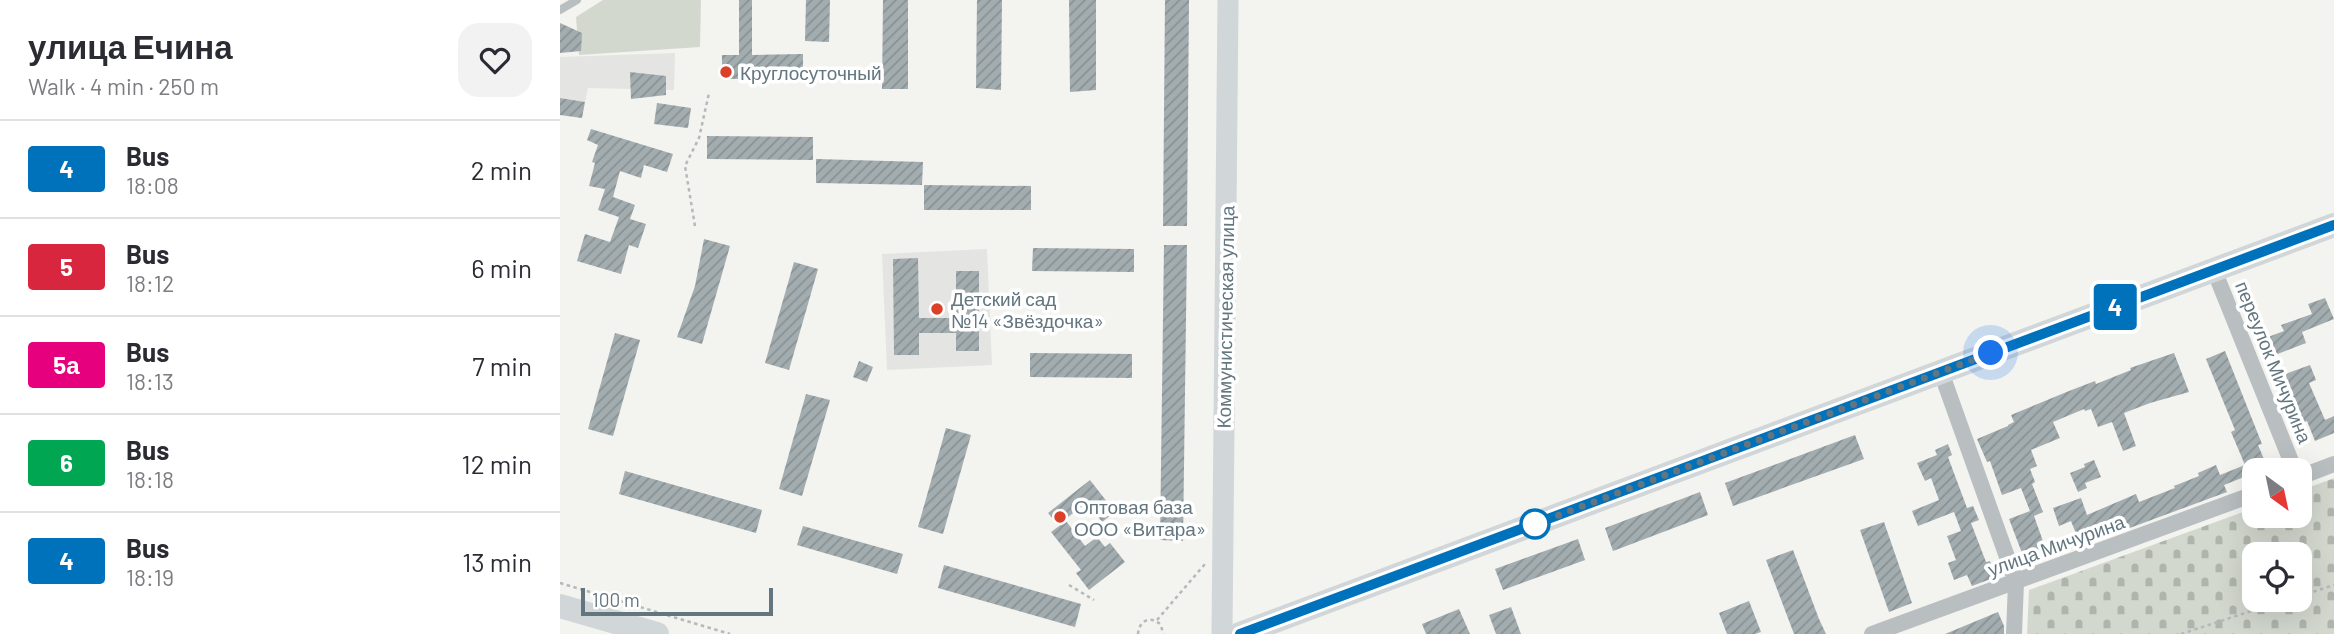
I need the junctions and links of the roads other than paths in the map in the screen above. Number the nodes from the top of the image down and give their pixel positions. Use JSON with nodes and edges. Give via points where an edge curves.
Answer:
{"nodes":[{"id":1,"x":577,"y":0,"type":"edge"},
{"id":2,"x":1228,"y":0,"type":"edge"},
{"id":3,"x":560,"y":10,"type":"edge"},
{"id":4,"x":2334,"y":225,"type":"edge"},
{"id":5,"x":2214,"y":270,"type":"junction"},
{"id":6,"x":1941,"y":372,"type":"junction"},
{"id":7,"x":2290,"y":458,"type":"edge"},
{"id":8,"x":2334,"y":464,"type":"edge"},
{"id":9,"x":2312,"y":472,"type":"edge"},
{"id":10,"x":2242,"y":498,"type":"edge"},
{"id":11,"x":2016,"y":582,"type":"junction"},
{"id":12,"x":560,"y":606,"type":"edge"},
{"id":13,"x":657,"y":634,"type":"edge"},
{"id":14,"x":1222,"y":634,"type":"edge"},
{"id":15,"x":1240,"y":634,"type":"edge"},
{"id":16,"x":1872,"y":634,"type":"edge"},
{"id":17,"x":2014,"y":634,"type":"edge"}],
"edges":[{"from":1,"to":3,"type":"lane"},
{"from":2,"to":14,"type":"main road","name":"Коммунистическая улица"},
{"from":4,"to":5,"type":"main road"},
{"from":5,"to":6,"type":"main road"},
{"from":5,"to":7,"type":"street","name":"переулок Мичурина"},
{"from":6,"to":11,"type":"street"},
{"from":6,"to":15,"type":"main road"},
{"from":8,"to":9,"type":"street"},
{"from":10,"to":11,"type":"street","name":"улица Мичурина"},
{"from":11,"to":16,"type":"street","name":"улица Мичурина"},
{"from":11,"to":17,"type":"street"},
{"from":12,"to":13,"type":"main road"}]}
